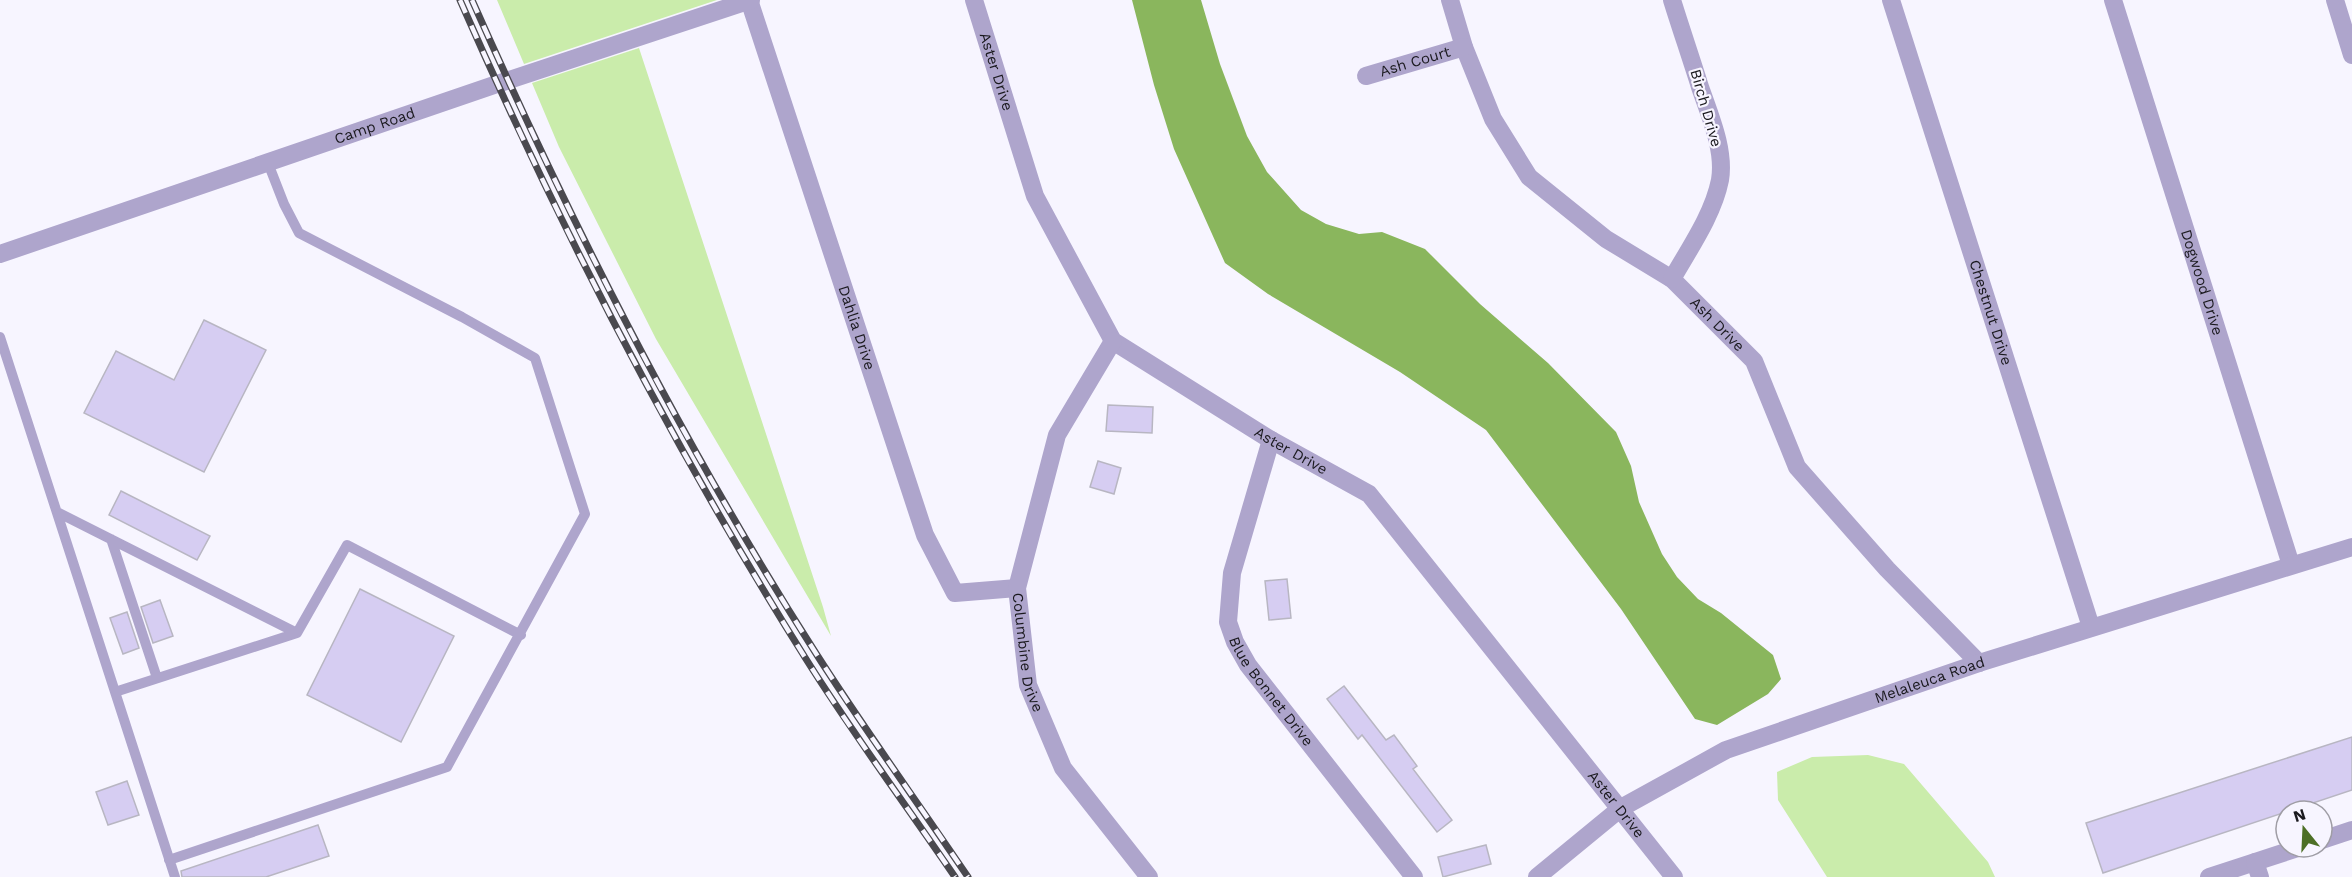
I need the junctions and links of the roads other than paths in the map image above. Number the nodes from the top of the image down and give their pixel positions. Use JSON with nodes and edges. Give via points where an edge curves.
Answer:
{"nodes":[{"id":1,"x":750,"y":0,"type":"edge"},
{"id":2,"x":974,"y":0,"type":"edge"},
{"id":3,"x":1450,"y":0,"type":"edge"},
{"id":4,"x":1672,"y":0,"type":"edge"},
{"id":5,"x":1892,"y":0,"type":"edge"},
{"id":6,"x":2112,"y":0,"type":"edge"},
{"id":7,"x":2335,"y":0,"type":"edge"},
{"id":8,"x":1464,"y":47,"type":"junction"},
{"id":9,"x":2352,"y":55,"type":"edge"},
{"id":10,"x":1366,"y":76,"type":"dead end"},
{"id":11,"x":268,"y":163,"type":"junction"},
{"id":12,"x":0,"y":254,"type":"edge"},
{"id":13,"x":1672,"y":279,"type":"junction"},
{"id":14,"x":0,"y":337,"type":"edge"},
{"id":15,"x":1113,"y":341,"type":"junction"},
{"id":16,"x":1271,"y":440,"type":"junction"},
{"id":17,"x":57,"y":512,"type":"junction"},
{"id":18,"x":111,"y":539,"type":"junction"},
{"id":19,"x":2352,"y":547,"type":"edge"},
{"id":20,"x":2291,"y":565,"type":"junction"},
{"id":21,"x":1017,"y":588,"type":"junction"},
{"id":22,"x":2091,"y":627,"type":"junction"},
{"id":23,"x":297,"y":633,"type":"junction"},
{"id":24,"x":521,"y":634,"type":"junction"},
{"id":25,"x":1979,"y":663,"type":"junction"},
{"id":26,"x":158,"y":678,"type":"junction"},
{"id":27,"x":115,"y":692,"type":"junction"},
{"id":28,"x":1622,"y":808,"type":"junction"},
{"id":29,"x":2352,"y":830,"type":"edge"},
{"id":30,"x":2334,"y":836,"type":"edge"},
{"id":31,"x":2278,"y":859,"type":"edge"},
{"id":32,"x":169,"y":860,"type":"junction"},
{"id":33,"x":2258,"y":869,"type":"edge"},
{"id":34,"x":175,"y":877,"type":"edge"},
{"id":35,"x":1149,"y":877,"type":"edge"},
{"id":36,"x":1414,"y":877,"type":"edge"},
{"id":37,"x":1537,"y":877,"type":"edge"},
{"id":38,"x":1674,"y":877,"type":"edge"},
{"id":39,"x":2209,"y":877,"type":"edge"}],
"edges":[{"from":1,"to":11,"type":"street","name":"Camp Road"},
{"from":1,"to":21,"type":"street","name":"Dahlia Drive","via":[[925,536],[955,593]]},
{"from":2,"to":15,"type":"street","name":"Aster Drive","via":[[1035,195]]},
{"from":3,"to":8,"type":"street","name":"Ash Drive"},
{"from":4,"to":13,"type":"street","name":"Birch Drive","via":[[1712,122],[1720,171],[1715,196]]},
{"from":5,"to":22,"type":"street","name":"Chestnut Drive"},
{"from":6,"to":20,"type":"street","name":"Dogwood Drive"},
{"from":7,"to":9,"type":"street"},
{"from":8,"to":10,"type":"street","name":"Ash Court"},
{"from":8,"to":13,"type":"street","name":"Ash Drive","via":[[1493,119],[1529,177],[1606,239]]},
{"from":11,"to":12,"type":"street","name":"Camp Road"},
{"from":11,"to":24,"type":"lane","via":[[299,233],[535,358],[585,514]]},
{"from":13,"to":25,"type":"street","name":"Ash Drive","via":[[1754,361],[1797,467],[1887,569]]},
{"from":14,"to":17,"type":"lane"},
{"from":15,"to":16,"type":"street","name":"Aster Drive"},
{"from":15,"to":21,"type":"street","name":"Columbine Drive","via":[[1057,435]]},
{"from":16,"to":28,"type":"street","name":"Aster Drive","via":[[1369,494]]},
{"from":16,"to":36,"type":"street","name":"Blue Bonnet Drive","via":[[1232,573],[1228,622],[1248,665]]},
{"from":17,"to":18,"type":"lane"},
{"from":17,"to":27,"type":"lane"},
{"from":18,"to":23,"type":"lane"},
{"from":18,"to":26,"type":"lane"},
{"from":19,"to":20,"type":"street","name":"Melaleuca Road"},
{"from":20,"to":22,"type":"street","name":"Melaleuca Road"},
{"from":21,"to":35,"type":"street","name":"Columbine Drive","via":[[1028,685],[1063,768]]},
{"from":22,"to":25,"type":"street","name":"Melaleuca Road"},
{"from":23,"to":24,"type":"lane","via":[[347,545]]},
{"from":23,"to":26,"type":"lane"},
{"from":24,"to":32,"type":"lane","via":[[447,767]]},
{"from":25,"to":28,"type":"street","name":"Melaleuca Road","via":[[1726,750]]},
{"from":26,"to":27,"type":"lane"},
{"from":27,"to":32,"type":"lane"},
{"from":28,"to":37,"type":"street","name":"Melaleuca Road"},
{"from":28,"to":38,"type":"street","name":"Aster Drive"},
{"from":29,"to":30,"type":"street"},
{"from":31,"to":33,"type":"street"},
{"from":32,"to":34,"type":"lane"},
{"from":33,"to":39,"type":"street"}]}
